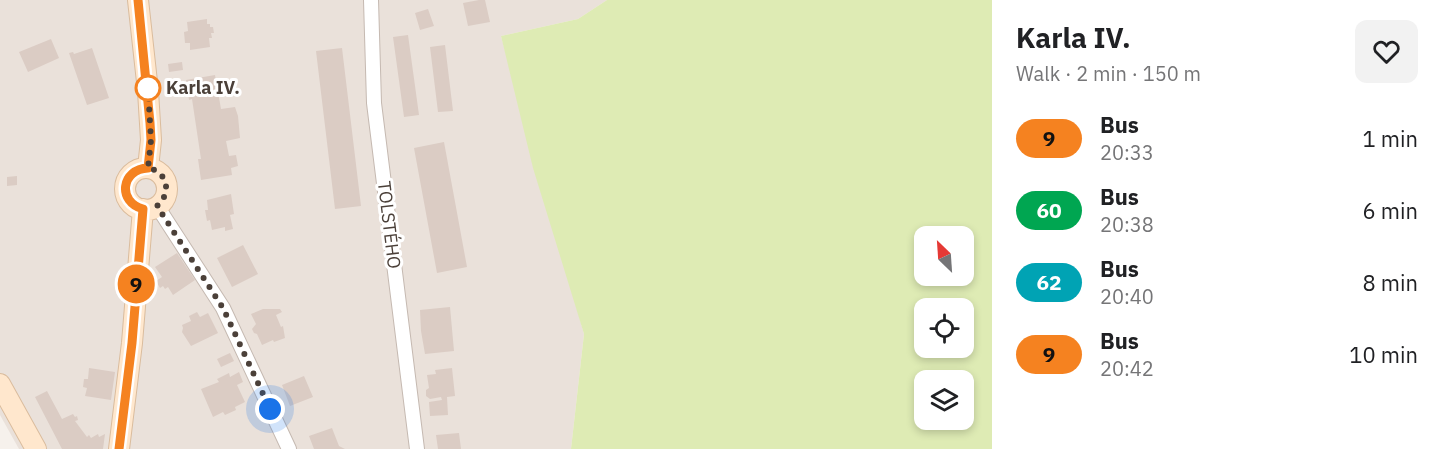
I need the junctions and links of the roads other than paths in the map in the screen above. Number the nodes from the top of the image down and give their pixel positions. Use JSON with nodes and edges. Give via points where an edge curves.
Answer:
{"nodes":[{"id":1,"x":138,"y":0,"type":"edge"},
{"id":2,"x":371,"y":0,"type":"edge"},
{"id":3,"x":148,"y":168,"type":"junction"},
{"id":4,"x":150,"y":208,"type":"junction"},
{"id":5,"x":0,"y":384,"type":"edge"},
{"id":6,"x":36,"y":449,"type":"edge"},
{"id":7,"x":119,"y":449,"type":"edge"},
{"id":8,"x":289,"y":449,"type":"edge"},
{"id":9,"x":417,"y":449,"type":"edge"}],
"edges":[{"from":1,"to":3,"type":"street","via":[[149,101]]},
{"from":2,"to":9,"type":"street","name":"TOLSTÉHO","via":[[374,103]]},
{"from":3,"to":4,"type":"street","via":[[166,182],[165,197]]},
{"from":3,"to":4,"type":"street","via":[[136,170],[125,184],[127,198],[135,207]]},
{"from":4,"to":7,"type":"street"},
{"from":4,"to":8,"type":"street","via":[[223,308]]},
{"from":5,"to":6,"type":"street"}]}
